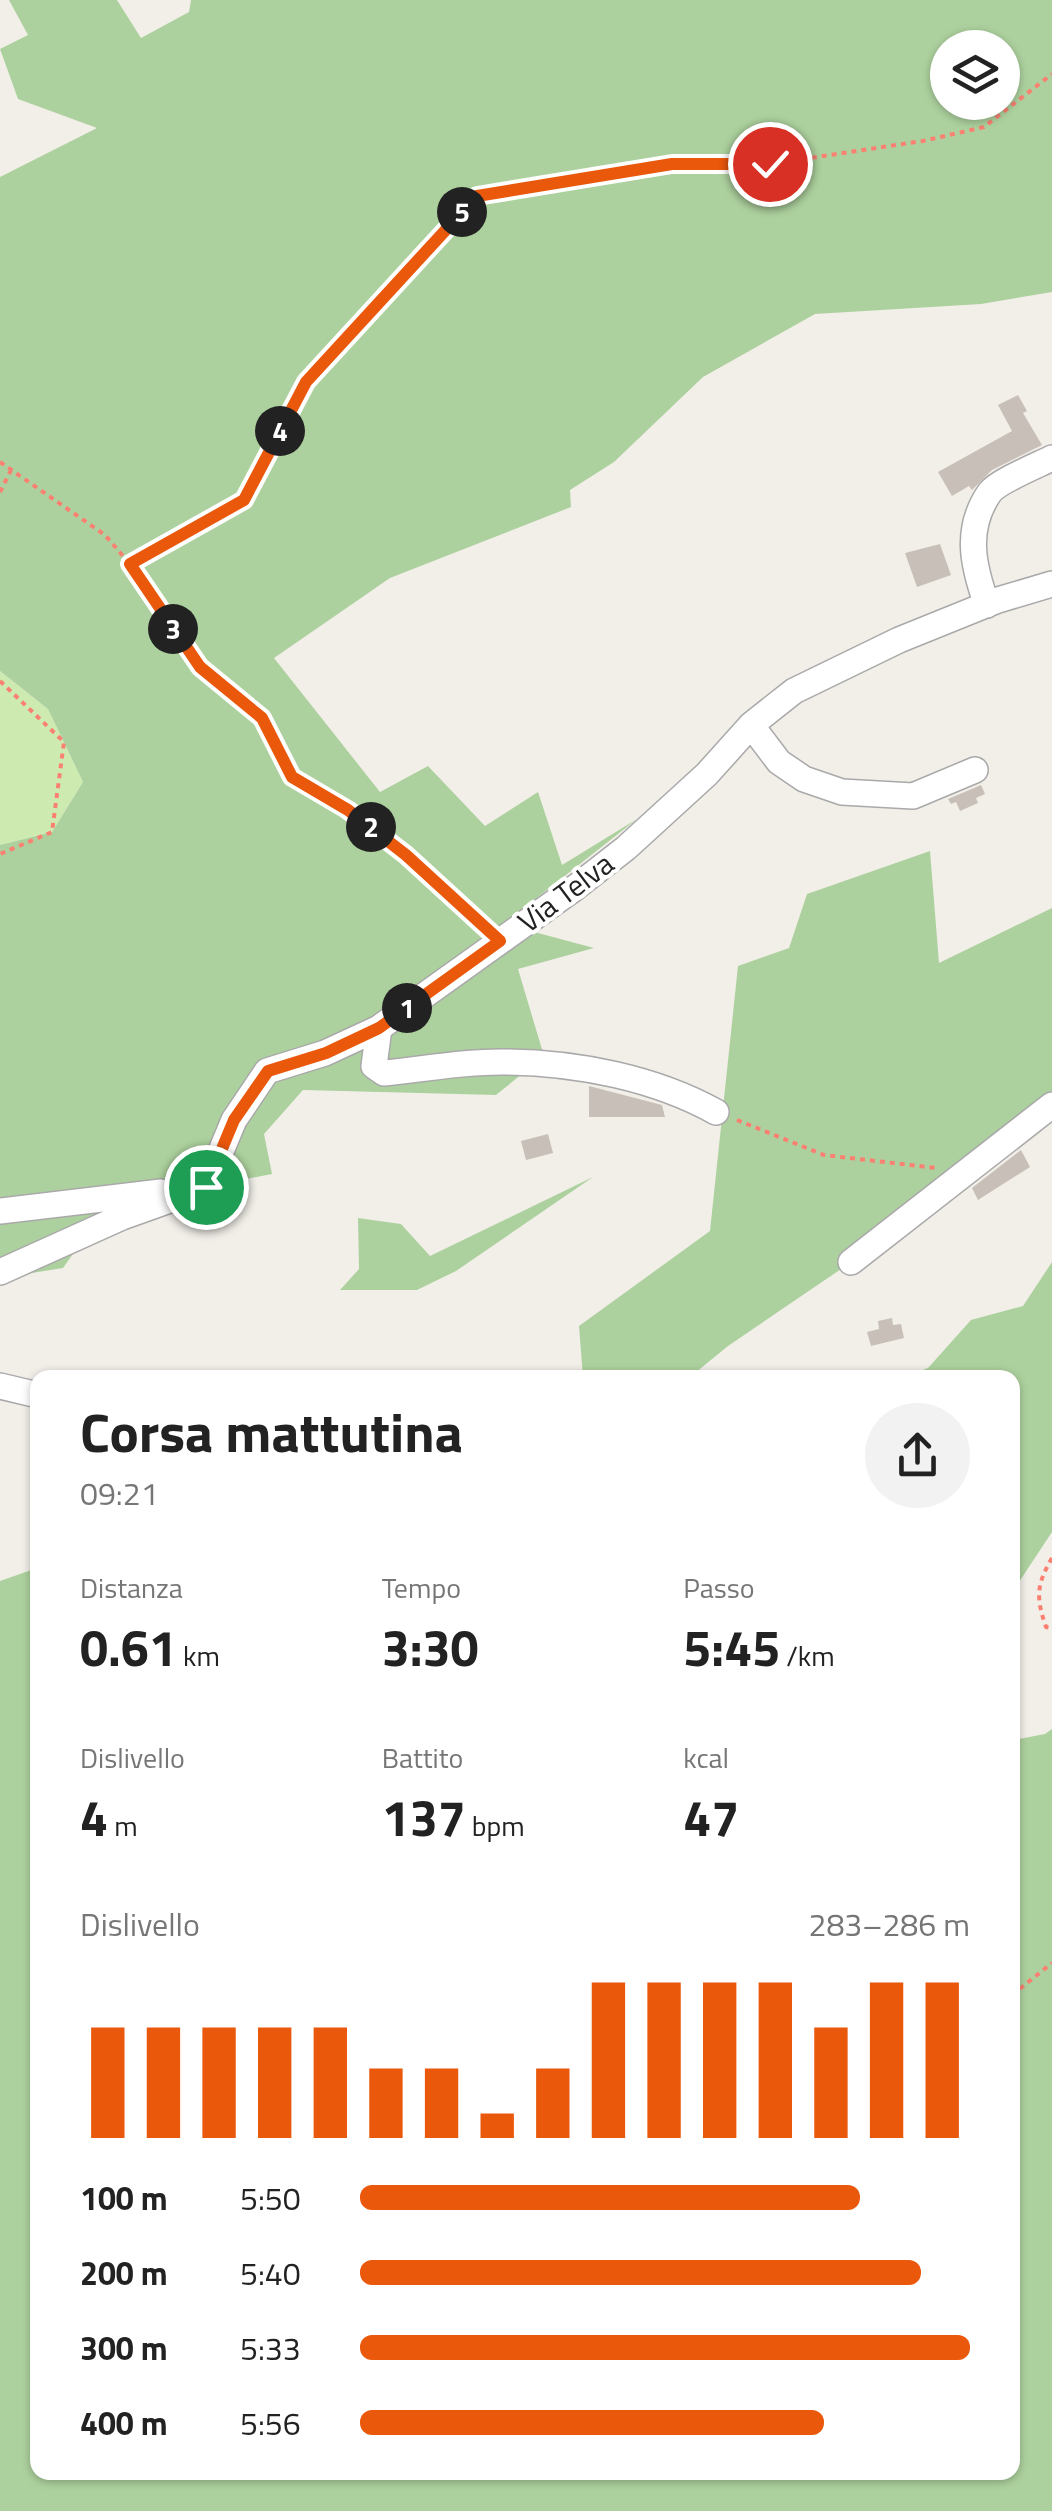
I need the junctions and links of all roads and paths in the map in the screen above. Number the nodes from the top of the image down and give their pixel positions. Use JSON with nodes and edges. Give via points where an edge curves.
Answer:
{"nodes":[{"id":1,"x":1052,"y":74,"type":"edge"},
{"id":2,"x":1052,"y":458,"type":"edge"},
{"id":3,"x":0,"y":462,"type":"edge"},
{"id":4,"x":11,"y":470,"type":"junction"},
{"id":5,"x":0,"y":492,"type":"edge"},
{"id":6,"x":130,"y":564,"type":"junction"},
{"id":7,"x":1052,"y":584,"type":"edge"},
{"id":8,"x":987,"y":604,"type":"junction"},
{"id":9,"x":0,"y":681,"type":"edge"},
{"id":10,"x":751,"y":725,"type":"junction"},
{"id":11,"x":975,"y":770,"type":"dead end"},
{"id":12,"x":0,"y":854,"type":"edge"},
{"id":13,"x":500,"y":941,"type":"junction"},
{"id":14,"x":379,"y":1028,"type":"junction"},
{"id":15,"x":1052,"y":1105,"type":"edge"},
{"id":16,"x":716,"y":1112,"type":"joint"},
{"id":17,"x":956,"y":1178,"type":"junction"},
{"id":18,"x":206,"y":1187,"type":"junction"},
{"id":19,"x":0,"y":1211,"type":"edge"},
{"id":20,"x":851,"y":1262,"type":"dead end"},
{"id":21,"x":0,"y":1272,"type":"edge"},
{"id":22,"x":0,"y":1386,"type":"edge"},
{"id":23,"x":30,"y":1393,"type":"edge"},
{"id":24,"x":1052,"y":1558,"type":"edge"},
{"id":25,"x":1052,"y":1628,"type":"edge"},
{"id":26,"x":1052,"y":1963,"type":"edge"},
{"id":27,"x":1020,"y":1989,"type":"edge"}],
"edges":[{"from":1,"to":6,"type":"path","via":[[984,127],[923,142],[770,164],[672,164],[477,196],[306,382],[244,500]]},
{"from":2,"to":8,"type":"street","via":[[991,490],[971,540]]},
{"from":3,"to":4,"type":"path"},
{"from":4,"to":5,"type":"path"},
{"from":4,"to":6,"type":"path","via":[[105,535]]},
{"from":6,"to":13,"type":"path","via":[[200,667],[262,718],[292,777],[392,843]]},
{"from":7,"to":8,"type":"street","name":"Via Telva"},
{"from":8,"to":10,"type":"street","name":"Via Telva","via":[[794,691]]},
{"from":9,"to":12,"type":"path","via":[[64,742],[52,832]]},
{"from":10,"to":11,"type":"street","via":[[779,762],[804,780],[842,792],[913,796]]},
{"from":10,"to":13,"type":"street","name":"Via Telva","via":[[626,848]]},
{"from":13,"to":14,"type":"street","name":"Via Telva"},
{"from":14,"to":16,"type":"street","via":[[374,1066],[384,1073],[506,1062],[590,1070],[680,1092]]},
{"from":14,"to":18,"type":"street","name":"Via Telva","via":[[268,1071],[234,1120]]},
{"from":15,"to":17,"type":"street"},
{"from":16,"to":17,"type":"path","via":[[824,1155],[949,1169]]},
{"from":17,"to":20,"type":"street"},
{"from":18,"to":19,"type":"street"},
{"from":18,"to":21,"type":"street"},
{"from":22,"to":23,"type":"street"},
{"from":24,"to":25,"type":"path","via":[[1036,1600]]},
{"from":26,"to":27,"type":"path"}]}
